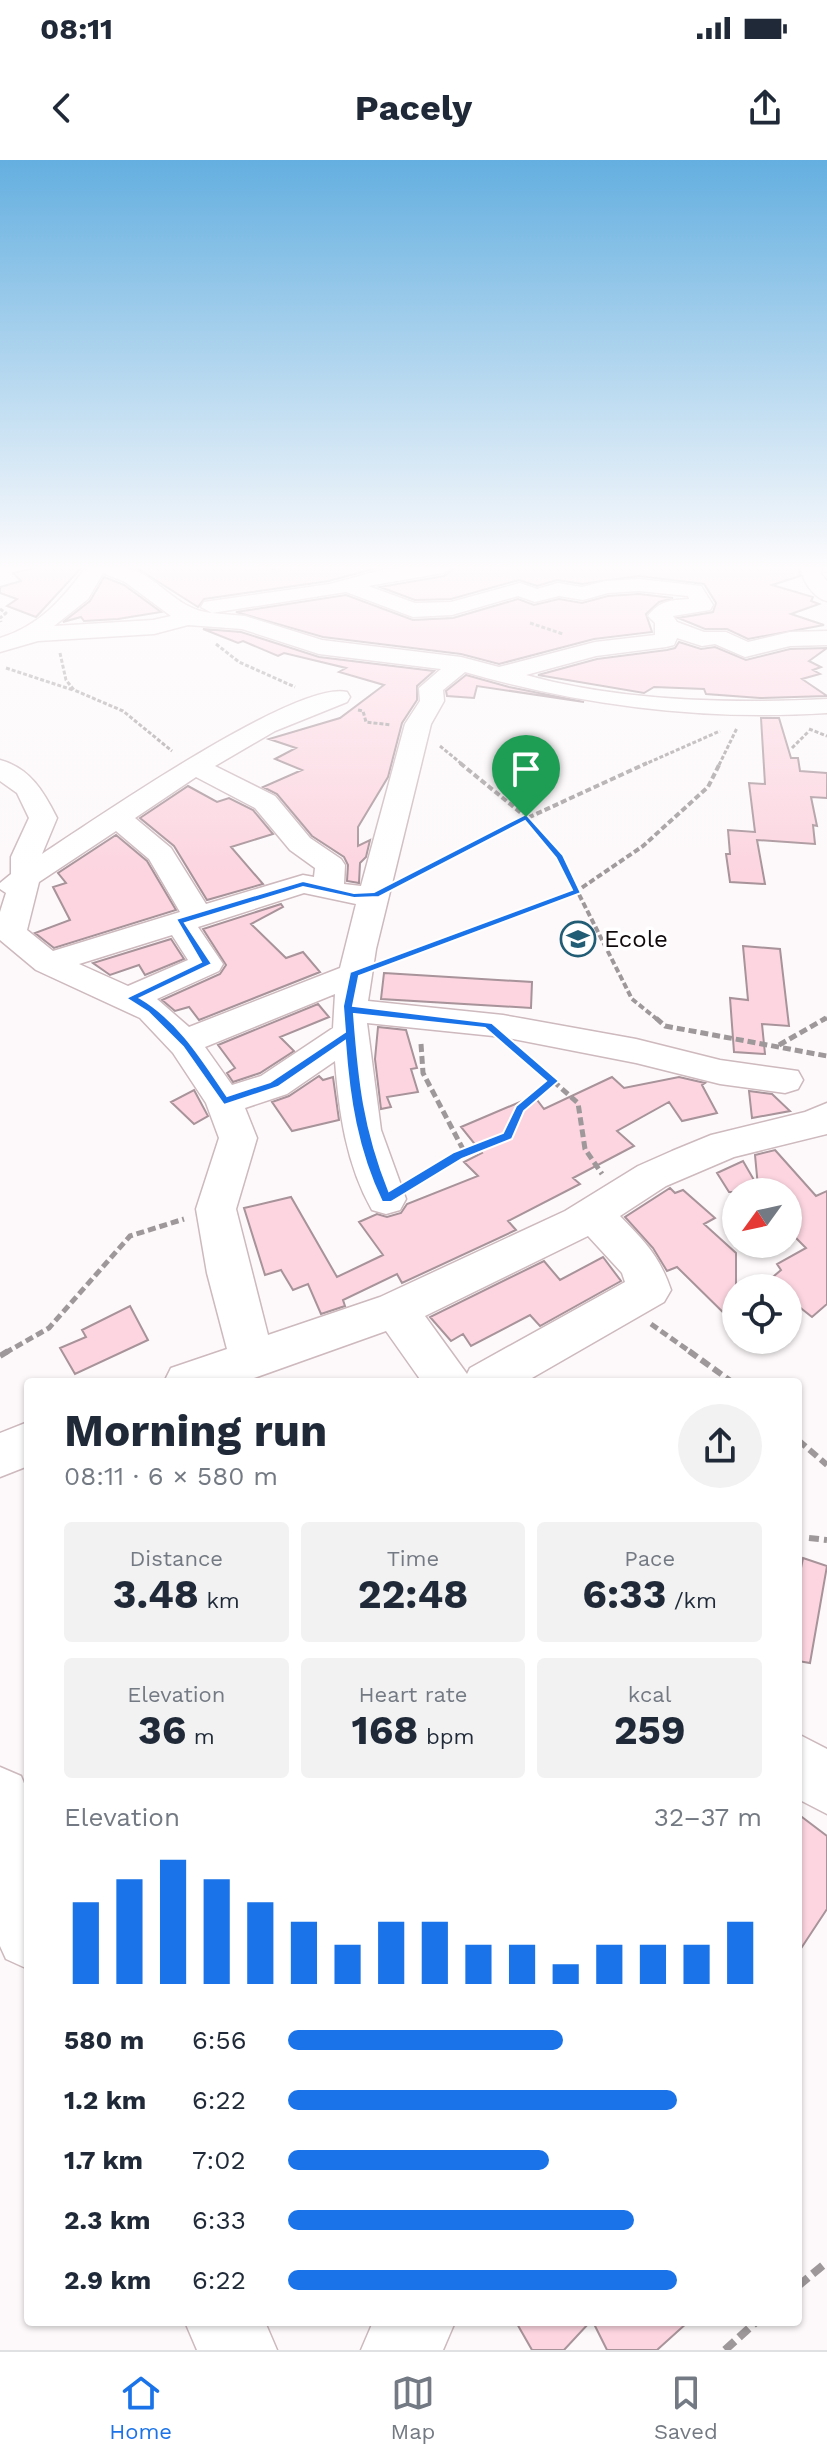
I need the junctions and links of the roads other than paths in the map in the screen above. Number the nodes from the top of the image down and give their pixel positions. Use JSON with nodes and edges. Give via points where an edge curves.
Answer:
{"nodes":[{"id":1,"x":454,"y":669,"type":"edge"},
{"id":2,"x":481,"y":669,"type":"edge"},
{"id":3,"x":517,"y":669,"type":"edge"},
{"id":4,"x":499,"y":674,"type":"junction"},
{"id":5,"x":338,"y":697,"type":"road end"},
{"id":6,"x":827,"y":706,"type":"edge"},
{"id":7,"x":195,"y":766,"type":"junction"},
{"id":8,"x":0,"y":768,"type":"edge"},
{"id":9,"x":115,"y":816,"type":"junction"},
{"id":10,"x":26,"y":876,"type":"junction"},
{"id":11,"x":328,"y":888,"type":"junction"},
{"id":12,"x":376,"y":895,"type":"junction"},
{"id":13,"x":0,"y":897,"type":"edge"},
{"id":14,"x":189,"y":918,"type":"junction"},
{"id":15,"x":48,"y":963,"type":"junction"},
{"id":16,"x":131,"y":998,"type":"junction"},
{"id":17,"x":351,"y":1006,"type":"junction"},
{"id":18,"x":184,"y":1042,"type":"junction"},
{"id":19,"x":224,"y":1101,"type":"junction"},
{"id":20,"x":824,"y":1126,"type":"edge"},
{"id":21,"x":386,"y":1199,"type":"road end"},
{"id":22,"x":605,"y":1206,"type":"junction"},
{"id":23,"x":395,"y":1310,"type":"junction"},
{"id":24,"x":223,"y":1372,"type":"edge"},
{"id":25,"x":445,"y":1378,"type":"edge"},
{"id":26,"x":493,"y":1378,"type":"edge"},
{"id":27,"x":24,"y":1446,"type":"edge"},
{"id":28,"x":0,"y":1455,"type":"edge"},
{"id":29,"x":802,"y":1766,"type":"edge"},
{"id":30,"x":827,"y":1785,"type":"edge"},
{"id":31,"x":13,"y":1800,"type":"edge"},
{"id":32,"x":24,"y":1920,"type":"edge"},
{"id":33,"x":225,"y":2326,"type":"edge"},
{"id":34,"x":414,"y":2326,"type":"edge"},
{"id":35,"x":239,"y":2350,"type":"edge"},
{"id":36,"x":399,"y":2350,"type":"edge"}],
"edges":[{"from":1,"to":12,"type":"street","via":[[431,688],[432,701],[415,732]]},
{"from":2,"to":4,"type":"street"},
{"from":3,"to":4,"type":"street"},
{"from":4,"to":6,"type":"street","via":[[532,684],[681,706]]},
{"from":5,"to":7,"type":"street","via":[[266,726]]},
{"from":7,"to":9,"type":"street"},
{"from":7,"to":11,"type":"street","via":[[265,802],[300,844],[330,865]]},
{"from":8,"to":10,"type":"street","via":[[29,789],[43,818],[26,857]]},
{"from":9,"to":10,"type":"street"},
{"from":9,"to":14,"type":"street","via":[[156,847],[179,878]]},
{"from":10,"to":13,"type":"street"},
{"from":10,"to":15,"type":"street","via":[[10,932]]},
{"from":11,"to":12,"type":"street"},
{"from":11,"to":14,"type":"street","via":[[303,884]]},
{"from":12,"to":17,"type":"street"},
{"from":14,"to":15,"type":"street"},
{"from":14,"to":16,"type":"street","via":[[207,964]]},
{"from":15,"to":16,"type":"street"},
{"from":16,"to":18,"type":"street","via":[[152,1010]]},
{"from":17,"to":18,"type":"street"},
{"from":17,"to":19,"type":"street","via":[[274,1085]]},
{"from":17,"to":20,"type":"street","via":[[636,1051],[720,1072],[782,1063]]},
{"from":17,"to":21,"type":"street","via":[[354,1087],[364,1144]]},
{"from":18,"to":19,"type":"street"},
{"from":19,"to":24,"type":"street","via":[[238,1138],[216,1209],[228,1273]]},
{"from":20,"to":22,"type":"street","via":[[725,1145],[652,1176]]},
{"from":22,"to":23,"type":"street"},
{"from":22,"to":26,"type":"street","via":[[649,1290]]},
{"from":23,"to":24,"type":"street"},
{"from":23,"to":25,"type":"street"},
{"from":27,"to":28,"type":"street"},
{"from":29,"to":30,"type":"street"},
{"from":31,"to":32,"type":"street","via":[[16,1885]]},
{"from":33,"to":35,"type":"street"},
{"from":34,"to":36,"type":"street"}]}
